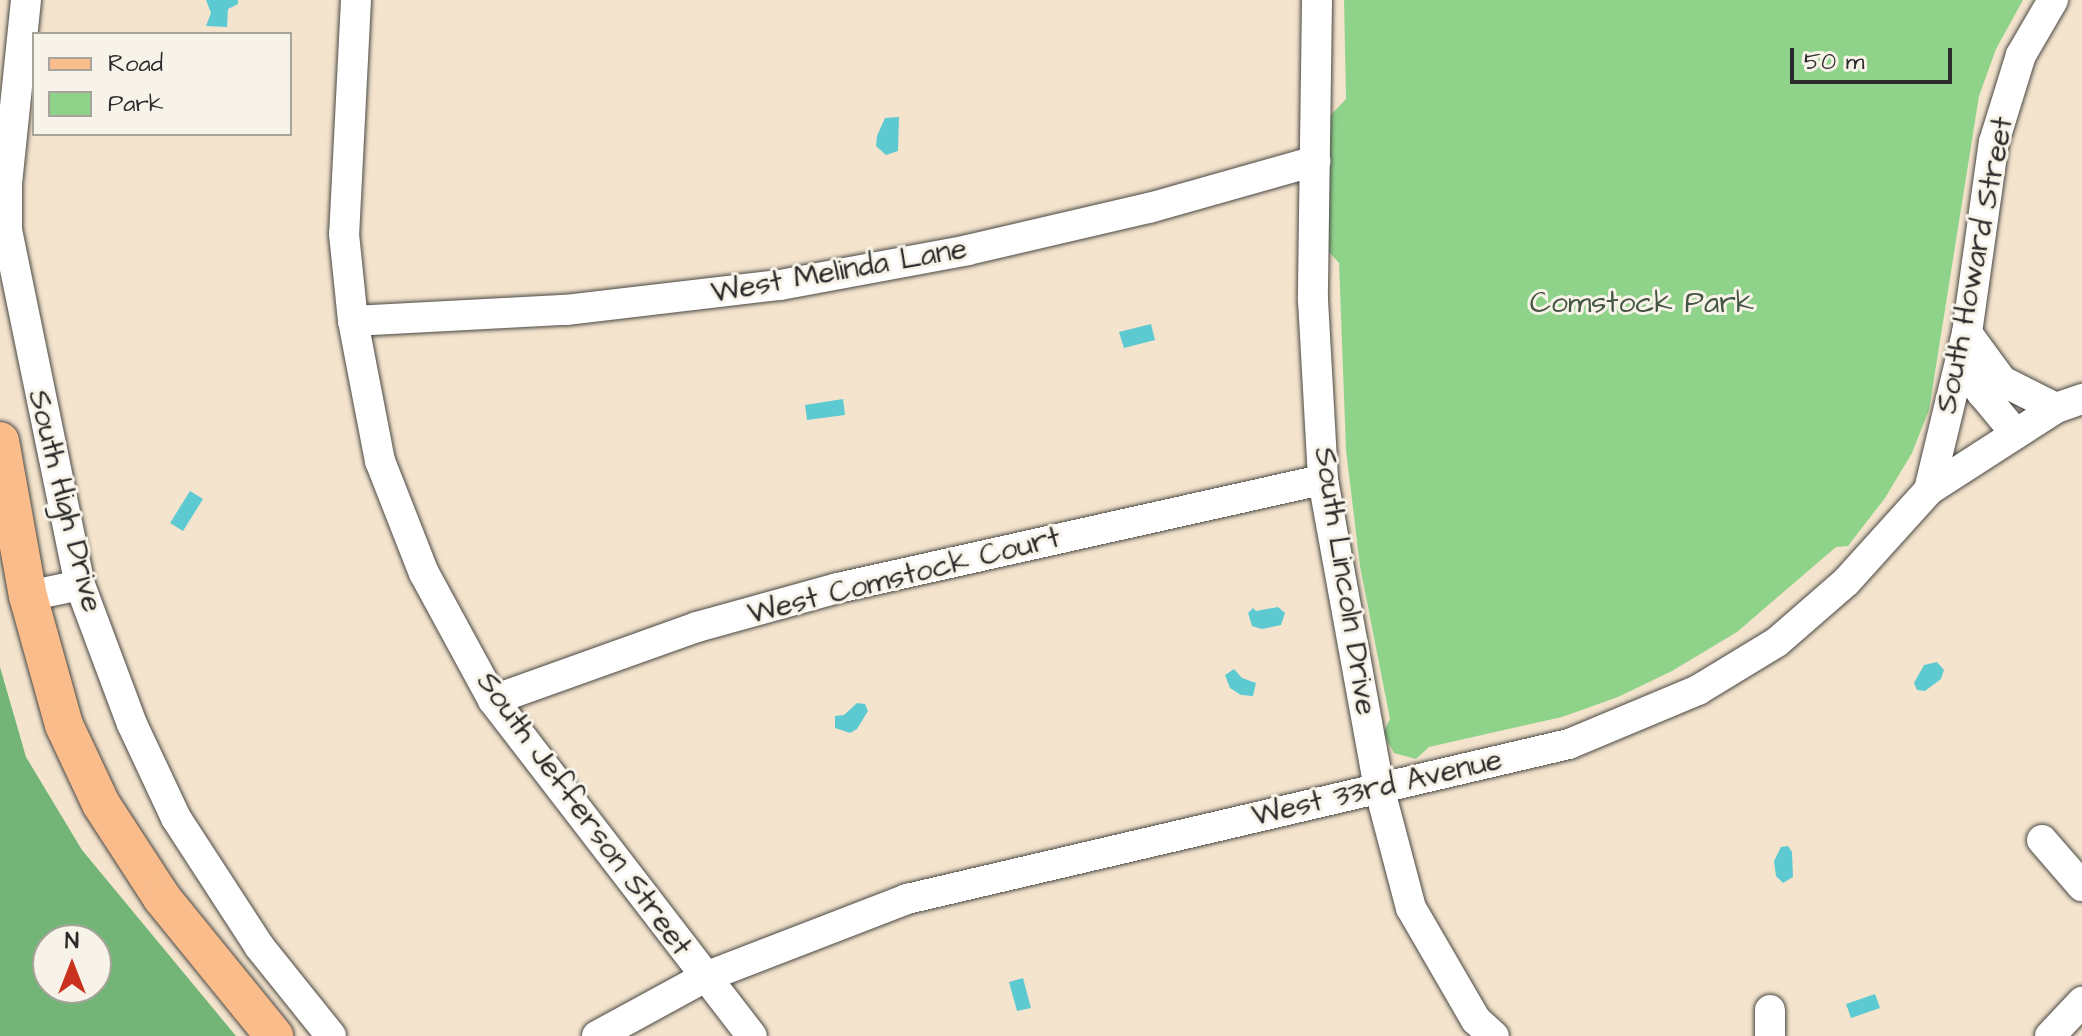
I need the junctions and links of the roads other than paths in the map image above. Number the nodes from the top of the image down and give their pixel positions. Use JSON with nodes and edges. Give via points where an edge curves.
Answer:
{"nodes":[{"id":1,"x":26,"y":0,"type":"edge"},
{"id":2,"x":356,"y":0,"type":"edge"},
{"id":3,"x":1317,"y":0,"type":"edge"},
{"id":4,"x":2053,"y":0,"type":"edge"},
{"id":5,"x":1315,"y":161,"type":"junction"},
{"id":6,"x":353,"y":321,"type":"junction"},
{"id":7,"x":1964,"y":347,"type":"junction"},
{"id":8,"x":2069,"y":404,"type":"edge"},
{"id":9,"x":2016,"y":434,"type":"junction"},
{"id":10,"x":0,"y":441,"type":"edge"},
{"id":11,"x":1323,"y":480,"type":"junction"},
{"id":12,"x":1929,"y":490,"type":"junction"},
{"id":13,"x":80,"y":585,"type":"junction"},
{"id":14,"x":28,"y":596,"type":"junction"},
{"id":15,"x":493,"y":700,"type":"junction"},
{"id":16,"x":1379,"y":787,"type":"junction"},
{"id":17,"x":2042,"y":840,"type":"dead end"},
{"id":18,"x":2082,"y":886,"type":"edge"},
{"id":19,"x":705,"y":977,"type":"junction"},
{"id":20,"x":2082,"y":1002,"type":"edge"},
{"id":21,"x":274,"y":1036,"type":"edge"},
{"id":22,"x":331,"y":1036,"type":"edge"},
{"id":23,"x":597,"y":1036,"type":"edge"},
{"id":24,"x":752,"y":1036,"type":"edge"},
{"id":25,"x":1494,"y":1036,"type":"edge"},
{"id":26,"x":2050,"y":1036,"type":"edge"}],
"edges":[{"from":1,"to":13,"type":"street","name":"South High Drive","via":[[7,230]]},
{"from":2,"to":6,"type":"street","name":"South Jefferson Street","via":[[344,234]]},
{"from":3,"to":5,"type":"street","name":"South Lincoln Drive"},
{"from":4,"to":7,"type":"street","name":"South Howard Street","via":[[2021,55],[1994,142]]},
{"from":5,"to":6,"type":"street","name":"West Melinda Lane","via":[[1134,212],[780,285],[566,310]]},
{"from":5,"to":11,"type":"street","name":"South Lincoln Drive","via":[[1313,300]]},
{"from":6,"to":15,"type":"street","name":"South Jefferson Street","via":[[380,461],[424,573]]},
{"from":7,"to":8,"type":"street","via":[[2002,381]]},
{"from":7,"to":9,"type":"street","via":[[1982,393]]},
{"from":7,"to":12,"type":"street","name":"South Howard Street"},
{"from":8,"to":9,"type":"street","name":"West 33rd Avenue"},
{"from":9,"to":12,"type":"street","name":"West 33rd Avenue"},
{"from":10,"to":14,"type":"main road"},
{"from":11,"to":15,"type":"street","name":"West Comstock Court","via":[[838,588],[697,627]]},
{"from":11,"to":16,"type":"street","name":"South Lincoln Drive"},
{"from":12,"to":16,"type":"street","name":"West 33rd Avenue","via":[[1846,582],[1777,642],[1698,690],[1569,744]]},
{"from":13,"to":14,"type":"street"},
{"from":13,"to":22,"type":"street","name":"South High Drive","via":[[132,724],[176,818],[259,946]]},
{"from":14,"to":21,"type":"main road","via":[[64,725],[101,804],[162,898]]},
{"from":15,"to":19,"type":"street","name":"South Jefferson Street"},
{"from":16,"to":19,"type":"street","name":"West 33rd Avenue","via":[[907,899]]},
{"from":16,"to":25,"type":"street","name":"South Lincoln Drive","via":[[1411,908],[1476,1020]]},
{"from":17,"to":18,"type":"street"},
{"from":19,"to":23,"type":"street","name":"West 33rd Avenue"},
{"from":19,"to":24,"type":"street","name":"South Jefferson Street"},
{"from":20,"to":26,"type":"street"}]}
